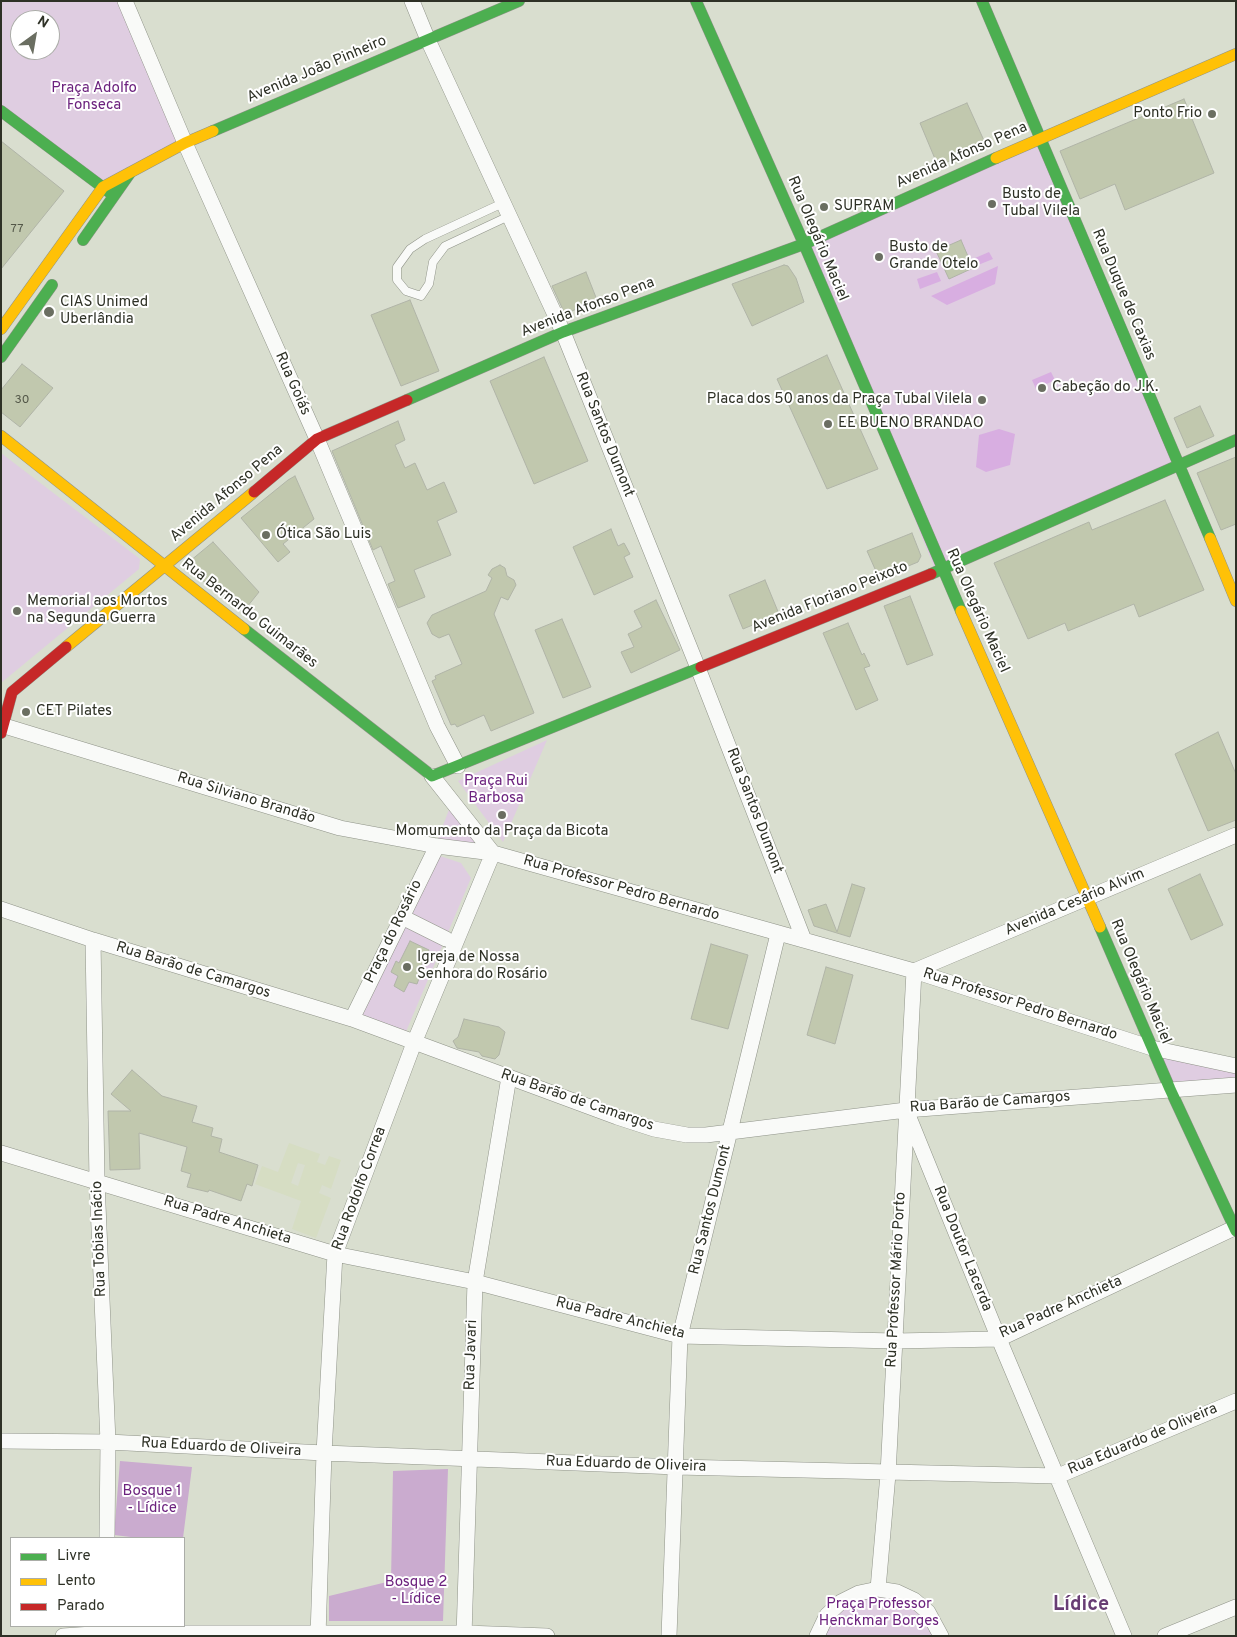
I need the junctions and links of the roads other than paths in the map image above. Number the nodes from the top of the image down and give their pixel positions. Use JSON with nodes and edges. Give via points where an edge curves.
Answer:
{"nodes":[{"id":1,"x":125,"y":1,"type":"edge"},
{"id":2,"x":412,"y":1,"type":"edge"},
{"id":3,"x":519,"y":1,"type":"edge"},
{"id":4,"x":696,"y":1,"type":"edge"},
{"id":5,"x":982,"y":1,"type":"edge"},
{"id":6,"x":428,"y":40,"type":"junction"},
{"id":7,"x":1236,"y":54,"type":"edge"},
{"id":8,"x":1,"y":111,"type":"edge"},
{"id":9,"x":1039,"y":138,"type":"junction"},
{"id":10,"x":185,"y":143,"type":"junction"},
{"id":11,"x":130,"y":173,"type":"junction"},
{"id":12,"x":103,"y":187,"type":"junction"},
{"id":13,"x":115,"y":196,"type":"junction"},
{"id":14,"x":506,"y":210,"type":"junction"},
{"id":15,"x":804,"y":244,"type":"junction"},
{"id":16,"x":79,"y":247,"type":"dead end"},
{"id":17,"x":56,"y":278,"type":"dead end"},
{"id":18,"x":1,"y":329,"type":"edge"},
{"id":19,"x":563,"y":332,"type":"junction"},
{"id":20,"x":1,"y":357,"type":"edge"},
{"id":21,"x":1,"y":436,"type":"edge"},
{"id":22,"x":316,"y":439,"type":"junction"},
{"id":23,"x":1236,"y":440,"type":"edge"},
{"id":24,"x":1180,"y":464,"type":"junction"},
{"id":25,"x":164,"y":566,"type":"junction"},
{"id":26,"x":942,"y":569,"type":"junction"},
{"id":27,"x":1236,"y":601,"type":"edge"},
{"id":28,"x":698,"y":668,"type":"junction"},
{"id":29,"x":7,"y":694,"type":"edge"},
{"id":30,"x":2,"y":728,"type":"edge"},
{"id":31,"x":458,"y":766,"type":"junction"},
{"id":32,"x":432,"y":776,"type":"junction"},
{"id":33,"x":1236,"y":835,"type":"edge"},
{"id":34,"x":437,"y":846,"type":"junction"},
{"id":35,"x":493,"y":853,"type":"junction"},
{"id":36,"x":1088,"y":898,"type":"junction"},
{"id":37,"x":1,"y":909,"type":"edge"},
{"id":38,"x":402,"y":917,"type":"junction"},
{"id":39,"x":778,"y":934,"type":"junction"},
{"id":40,"x":446,"y":938,"type":"dead end"},
{"id":41,"x":94,"y":940,"type":"junction"},
{"id":42,"x":804,"y":940,"type":"junction"},
{"id":43,"x":914,"y":971,"type":"junction"},
{"id":44,"x":352,"y":1019,"type":"junction"},
{"id":45,"x":414,"y":1043,"type":"junction"},
{"id":46,"x":1152,"y":1048,"type":"junction"},
{"id":47,"x":1236,"y":1066,"type":"edge"},
{"id":48,"x":509,"y":1078,"type":"junction"},
{"id":49,"x":1236,"y":1084,"type":"edge"},
{"id":50,"x":1170,"y":1089,"type":"junction"},
{"id":51,"x":906,"y":1110,"type":"junction"},
{"id":52,"x":730,"y":1132,"type":"junction"},
{"id":53,"x":1,"y":1153,"type":"edge"},
{"id":54,"x":97,"y":1181,"type":"junction"},
{"id":55,"x":1235,"y":1230,"type":"edge"},
{"id":56,"x":335,"y":1254,"type":"junction"},
{"id":57,"x":475,"y":1282,"type":"junction"},
{"id":58,"x":680,"y":1336,"type":"junction"},
{"id":59,"x":999,"y":1339,"type":"junction"},
{"id":60,"x":895,"y":1341,"type":"junction"},
{"id":61,"x":1236,"y":1401,"type":"edge"},
{"id":62,"x":1,"y":1441,"type":"edge"},
{"id":63,"x":108,"y":1442,"type":"junction"},
{"id":64,"x":324,"y":1453,"type":"junction"},
{"id":65,"x":469,"y":1458,"type":"junction"},
{"id":66,"x":677,"y":1467,"type":"junction"},
{"id":67,"x":888,"y":1474,"type":"junction"},
{"id":68,"x":1058,"y":1476,"type":"junction"},
{"id":69,"x":108,"y":1537,"type":"edge"},
{"id":70,"x":878,"y":1590,"type":"junction"},
{"id":71,"x":1236,"y":1607,"type":"edge"},
{"id":72,"x":107,"y":1632,"type":"edge"},
{"id":73,"x":464,"y":1634,"type":"edge"},
{"id":74,"x":318,"y":1635,"type":"edge"},
{"id":75,"x":62,"y":1636,"type":"edge"},
{"id":76,"x":547,"y":1636,"type":"edge"},
{"id":77,"x":669,"y":1636,"type":"edge"},
{"id":78,"x":817,"y":1636,"type":"edge"},
{"id":79,"x":940,"y":1636,"type":"edge"},
{"id":80,"x":1124,"y":1636,"type":"edge"},
{"id":81,"x":1165,"y":1636,"type":"edge"}],
"edges":[{"from":1,"to":10,"type":"street","name":"Rua Goiás"},
{"from":2,"to":6,"type":"street","name":"Rua Santos Dumont"},
{"from":3,"to":6,"type":"street","name":"Avenida João Pinheiro"},
{"from":4,"to":15,"type":"street","name":"Rua Olegário Maciel"},
{"from":5,"to":9,"type":"street","name":"Rua Duque de Caxias"},
{"from":6,"to":10,"type":"street","name":"Avenida João Pinheiro"},
{"from":6,"to":14,"type":"street","name":"Rua Santos Dumont"},
{"from":7,"to":9,"type":"street","name":"Avenida Afonso Pena"},
{"from":8,"to":12,"type":"street"},
{"from":9,"to":15,"type":"street","name":"Avenida Afonso Pena"},
{"from":9,"to":24,"type":"street","name":"Rua Duque de Caxias"},
{"from":10,"to":11,"type":"street","name":"Avenida João Pinheiro"},
{"from":10,"to":22,"type":"street","name":"Rua Goiás"},
{"from":11,"to":12,"type":"street","name":"Avenida João Pinheiro"},
{"from":11,"to":13,"type":"street","name":"Avenida João Pinheiro"},
{"from":12,"to":13,"type":"street"},
{"from":12,"to":18,"type":"street"},
{"from":13,"to":16,"type":"street","name":"Avenida João Pinheiro"},
{"from":14,"to":14,"type":"lane","via":[[425,239],[410,249],[396,267],[397,280],[406,292],[421,296],[429,284],[433,262],[445,246]]},
{"from":14,"to":19,"type":"street","name":"Rua Santos Dumont"},
{"from":15,"to":19,"type":"street","name":"Avenida Afonso Pena"},
{"from":15,"to":26,"type":"street","name":"Rua Olegário Maciel"},
{"from":17,"to":20,"type":"street"},
{"from":19,"to":22,"type":"street","name":"Avenida Afonso Pena"},
{"from":19,"to":28,"type":"street","name":"Rua Santos Dumont"},
{"from":21,"to":25,"type":"street","name":"Rua Bernardo Guimarães"},
{"from":22,"to":25,"type":"street","name":"Avenida Afonso Pena"},
{"from":22,"to":31,"type":"street","name":"Rua Goiás","via":[[437,726]]},
{"from":23,"to":24,"type":"street","name":"Avenida Floriano Peixoto"},
{"from":24,"to":26,"type":"street","name":"Avenida Floriano Peixoto"},
{"from":24,"to":27,"type":"street","name":"Rua Duque de Caxias"},
{"from":25,"to":29,"type":"street","name":"Avenida Afonso Pena"},
{"from":25,"to":32,"type":"street","name":"Rua Bernardo Guimarães"},
{"from":26,"to":28,"type":"street","name":"Avenida Floriano Peixoto"},
{"from":26,"to":36,"type":"street","name":"Rua Olegário Maciel"},
{"from":28,"to":31,"type":"street","name":"Avenida Floriano Peixoto"},
{"from":28,"to":42,"type":"street","name":"Rua Santos Dumont"},
{"from":29,"to":30,"type":"street"},
{"from":30,"to":34,"type":"street","name":"Rua Silviano Brandão","via":[[340,828]]},
{"from":31,"to":32,"type":"street","name":"Avenida Floriano Peixoto"},
{"from":32,"to":35,"type":"street"},
{"from":33,"to":36,"type":"street","name":"Avenida Cesário Alvim"},
{"from":34,"to":35,"type":"street","name":"Rua Silviano Brandão"},
{"from":34,"to":38,"type":"street","name":"Praça do Rosário"},
{"from":35,"to":39,"type":"street","name":"Rua Professor Pedro Bernardo"},
{"from":35,"to":45,"type":"street","name":"Rua Rodolfo Correa"},
{"from":36,"to":43,"type":"street","name":"Avenida Cesário Alvim"},
{"from":36,"to":46,"type":"street","name":"Rua Olegário Maciel"},
{"from":37,"to":41,"type":"street","name":"Rua Barão de Camargos"},
{"from":38,"to":40,"type":"street"},
{"from":38,"to":44,"type":"street","name":"Praça do Rosário"},
{"from":39,"to":42,"type":"street"},
{"from":39,"to":52,"type":"street","name":"Rua Santos Dumont"},
{"from":41,"to":44,"type":"street","name":"Rua Barão de Camargos"},
{"from":41,"to":54,"type":"street","name":"Rua Tobias Inácio"},
{"from":42,"to":43,"type":"street","name":"Rua Professor Pedro Bernardo"},
{"from":43,"to":46,"type":"street","name":"Rua Professor Pedro Bernardo"},
{"from":43,"to":51,"type":"street","name":"Rua Professor Mário Porto"},
{"from":44,"to":45,"type":"street","name":"Rua Barão de Camargos"},
{"from":45,"to":48,"type":"street","name":"Rua Barão de Camargos"},
{"from":45,"to":56,"type":"street","name":"Rua Rodolfo Correa"},
{"from":46,"to":47,"type":"street","name":"Rua Professor Pedro Bernardo"},
{"from":46,"to":50,"type":"street","name":"Rua Olegário Maciel"},
{"from":48,"to":52,"type":"street","name":"Rua Barão de Camargos","via":[[654,1129],[688,1135]]},
{"from":48,"to":57,"type":"street","name":"Rua Javari"},
{"from":49,"to":50,"type":"street","name":"Rua Barão de Camargos"},
{"from":50,"to":51,"type":"street","name":"Rua Barão de Camargos"},
{"from":50,"to":55,"type":"street","name":"Rua Olegário Maciel"},
{"from":51,"to":52,"type":"street","name":"Rua Barão de Camargos"},
{"from":51,"to":59,"type":"street","name":"Rua Doutor Lacerda"},
{"from":51,"to":60,"type":"street","name":"Rua Professor Mário Porto"},
{"from":52,"to":58,"type":"street","name":"Rua Santos Dumont"},
{"from":53,"to":54,"type":"street","name":"Rua Padre Anchieta"},
{"from":54,"to":56,"type":"street","name":"Rua Padre Anchieta"},
{"from":54,"to":63,"type":"street","name":"Rua Tobias Inácio"},
{"from":55,"to":59,"type":"street","name":"Rua Padre Anchieta"},
{"from":56,"to":57,"type":"street","name":"Rua Padre Anchieta"},
{"from":56,"to":64,"type":"street","name":"Rua Rodolfo Correa"},
{"from":57,"to":58,"type":"street","name":"Rua Padre Anchieta"},
{"from":57,"to":65,"type":"street","name":"Rua Javari"},
{"from":58,"to":60,"type":"street","name":"Rua Padre Anchieta"},
{"from":58,"to":66,"type":"street","name":"Rua Santos Dumont"},
{"from":59,"to":60,"type":"street","name":"Rua Padre Anchieta"},
{"from":59,"to":68,"type":"street","name":"Rua Doutor Lacerda"},
{"from":60,"to":67,"type":"street","name":"Rua Professor Mário Porto"},
{"from":61,"to":68,"type":"street","name":"Rua Eduardo de Oliveira"},
{"from":62,"to":63,"type":"street","name":"Rua Eduardo de Oliveira"},
{"from":63,"to":64,"type":"street","name":"Rua Eduardo de Oliveira"},
{"from":63,"to":69,"type":"street","name":"Rua Tobias Inácio"},
{"from":64,"to":65,"type":"street","name":"Rua Eduardo de Oliveira"},
{"from":64,"to":74,"type":"street","name":"Rua Rodolfo Correa"},
{"from":65,"to":66,"type":"street","name":"Rua Eduardo de Oliveira"},
{"from":65,"to":73,"type":"street","name":"Rua Javari"},
{"from":66,"to":67,"type":"street","name":"Rua Eduardo de Oliveira"},
{"from":66,"to":77,"type":"street","name":"Rua Santos Dumont"},
{"from":67,"to":68,"type":"street","name":"Rua Eduardo de Oliveira"},
{"from":67,"to":70,"type":"street","name":"Rua Professor Mário Porto"},
{"from":68,"to":80,"type":"street","name":"Rua Doutor Lacerda"},
{"from":70,"to":78,"type":"street","via":[[859,1593],[841,1602],[827,1615]]},
{"from":70,"to":79,"type":"street","via":[[897,1592],[914,1600],[928,1612]]},
{"from":71,"to":81,"type":"street"},
{"from":72,"to":74,"type":"street"},
{"from":72,"to":75,"type":"street"},
{"from":73,"to":74,"type":"street"},
{"from":73,"to":76,"type":"street"}]}
